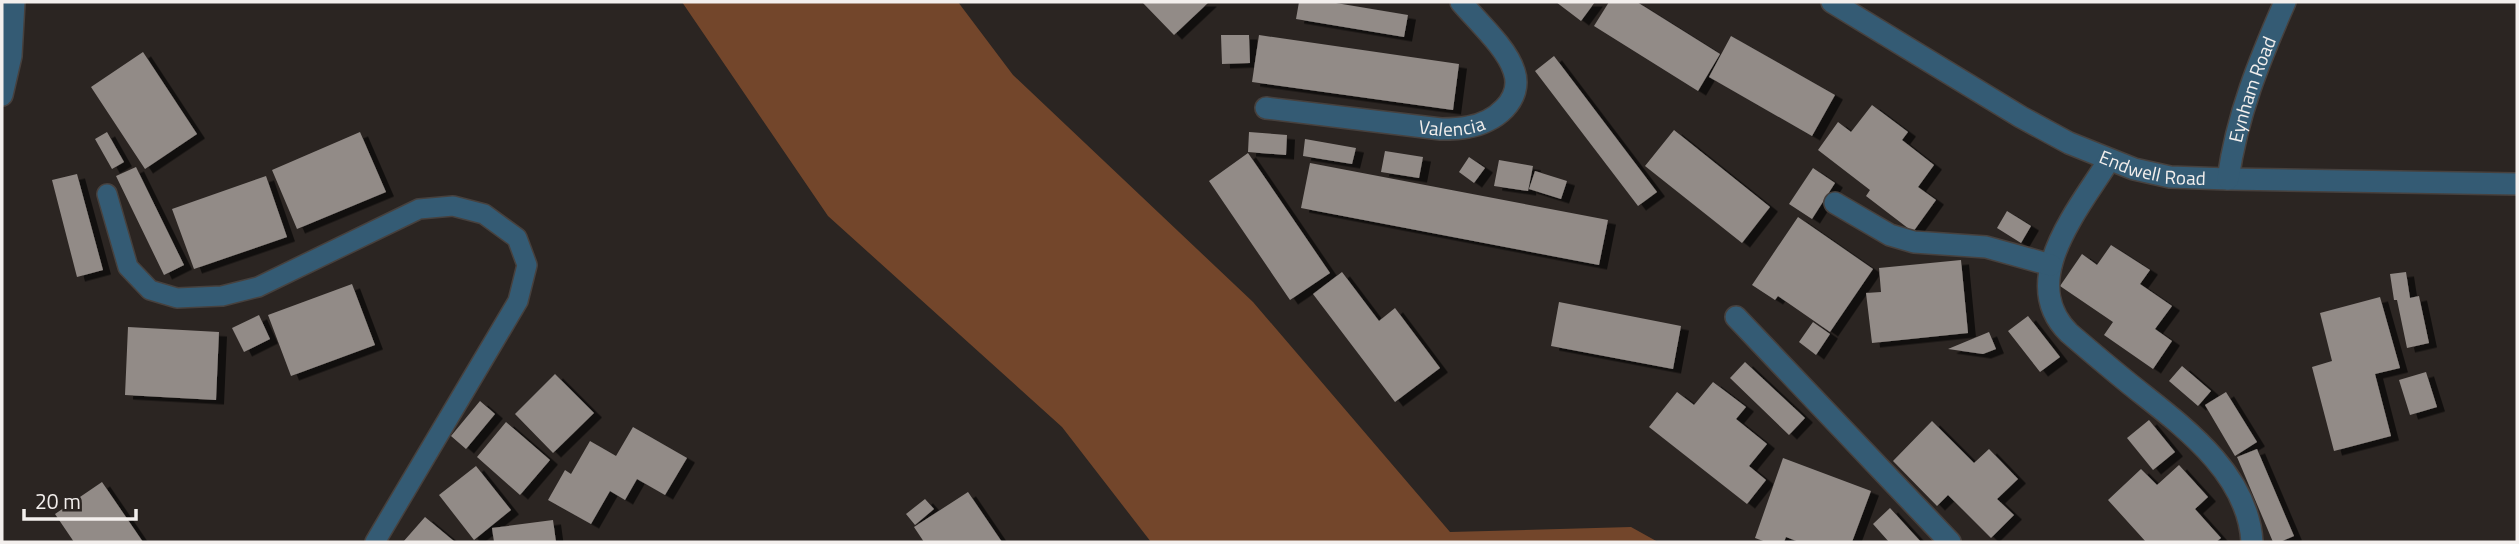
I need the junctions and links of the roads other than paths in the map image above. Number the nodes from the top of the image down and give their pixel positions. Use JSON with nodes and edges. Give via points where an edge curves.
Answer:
{"nodes":[{"id":1,"x":14,"y":2,"type":"edge"},
{"id":2,"x":1461,"y":2,"type":"edge"},
{"id":3,"x":1832,"y":2,"type":"edge"},
{"id":4,"x":2285,"y":2,"type":"edge"},
{"id":5,"x":2,"y":95,"type":"edge"},
{"id":6,"x":1266,"y":108,"type":"dead end"},
{"id":7,"x":2109,"y":160,"type":"junction"},
{"id":8,"x":2228,"y":179,"type":"junction"},
{"id":9,"x":2517,"y":184,"type":"edge"},
{"id":10,"x":107,"y":194,"type":"dead end"},
{"id":11,"x":1835,"y":203,"type":"dead end"},
{"id":12,"x":2051,"y":265,"type":"junction"},
{"id":13,"x":1736,"y":317,"type":"dead end"},
{"id":14,"x":376,"y":542,"type":"edge"},
{"id":15,"x":1950,"y":542,"type":"edge"},
{"id":16,"x":2252,"y":542,"type":"edge"}],
"edges":[{"from":1,"to":5,"type":"street"},
{"from":2,"to":6,"type":"street","name":"Valencia","via":[[1514,71],[1517,85],[1512,100],[1488,120],[1441,129]]},
{"from":3,"to":7,"type":"street","name":"Endwell Road","via":[[2021,117]]},
{"from":4,"to":8,"type":"street","name":"Eynham Road","via":[[2245,98]]},
{"from":7,"to":8,"type":"street","name":"Endwell Road","via":[[2170,177]]},
{"from":7,"to":12,"type":"street","via":[[2066,230]]},
{"from":8,"to":9,"type":"street","name":"Endwell Road"},
{"from":10,"to":14,"type":"lane","via":[[128,267],[149,290],[177,298],[222,296],[258,287],[419,209],[453,206],[484,214],[517,238],[527,265],[518,301]]},
{"from":11,"to":12,"type":"street","via":[[1890,235],[1914,242],[1986,247]]},
{"from":12,"to":16,"type":"street","via":[[2048,298],[2059,323],[2213,456],[2247,514]]},
{"from":13,"to":15,"type":"street"}]}
